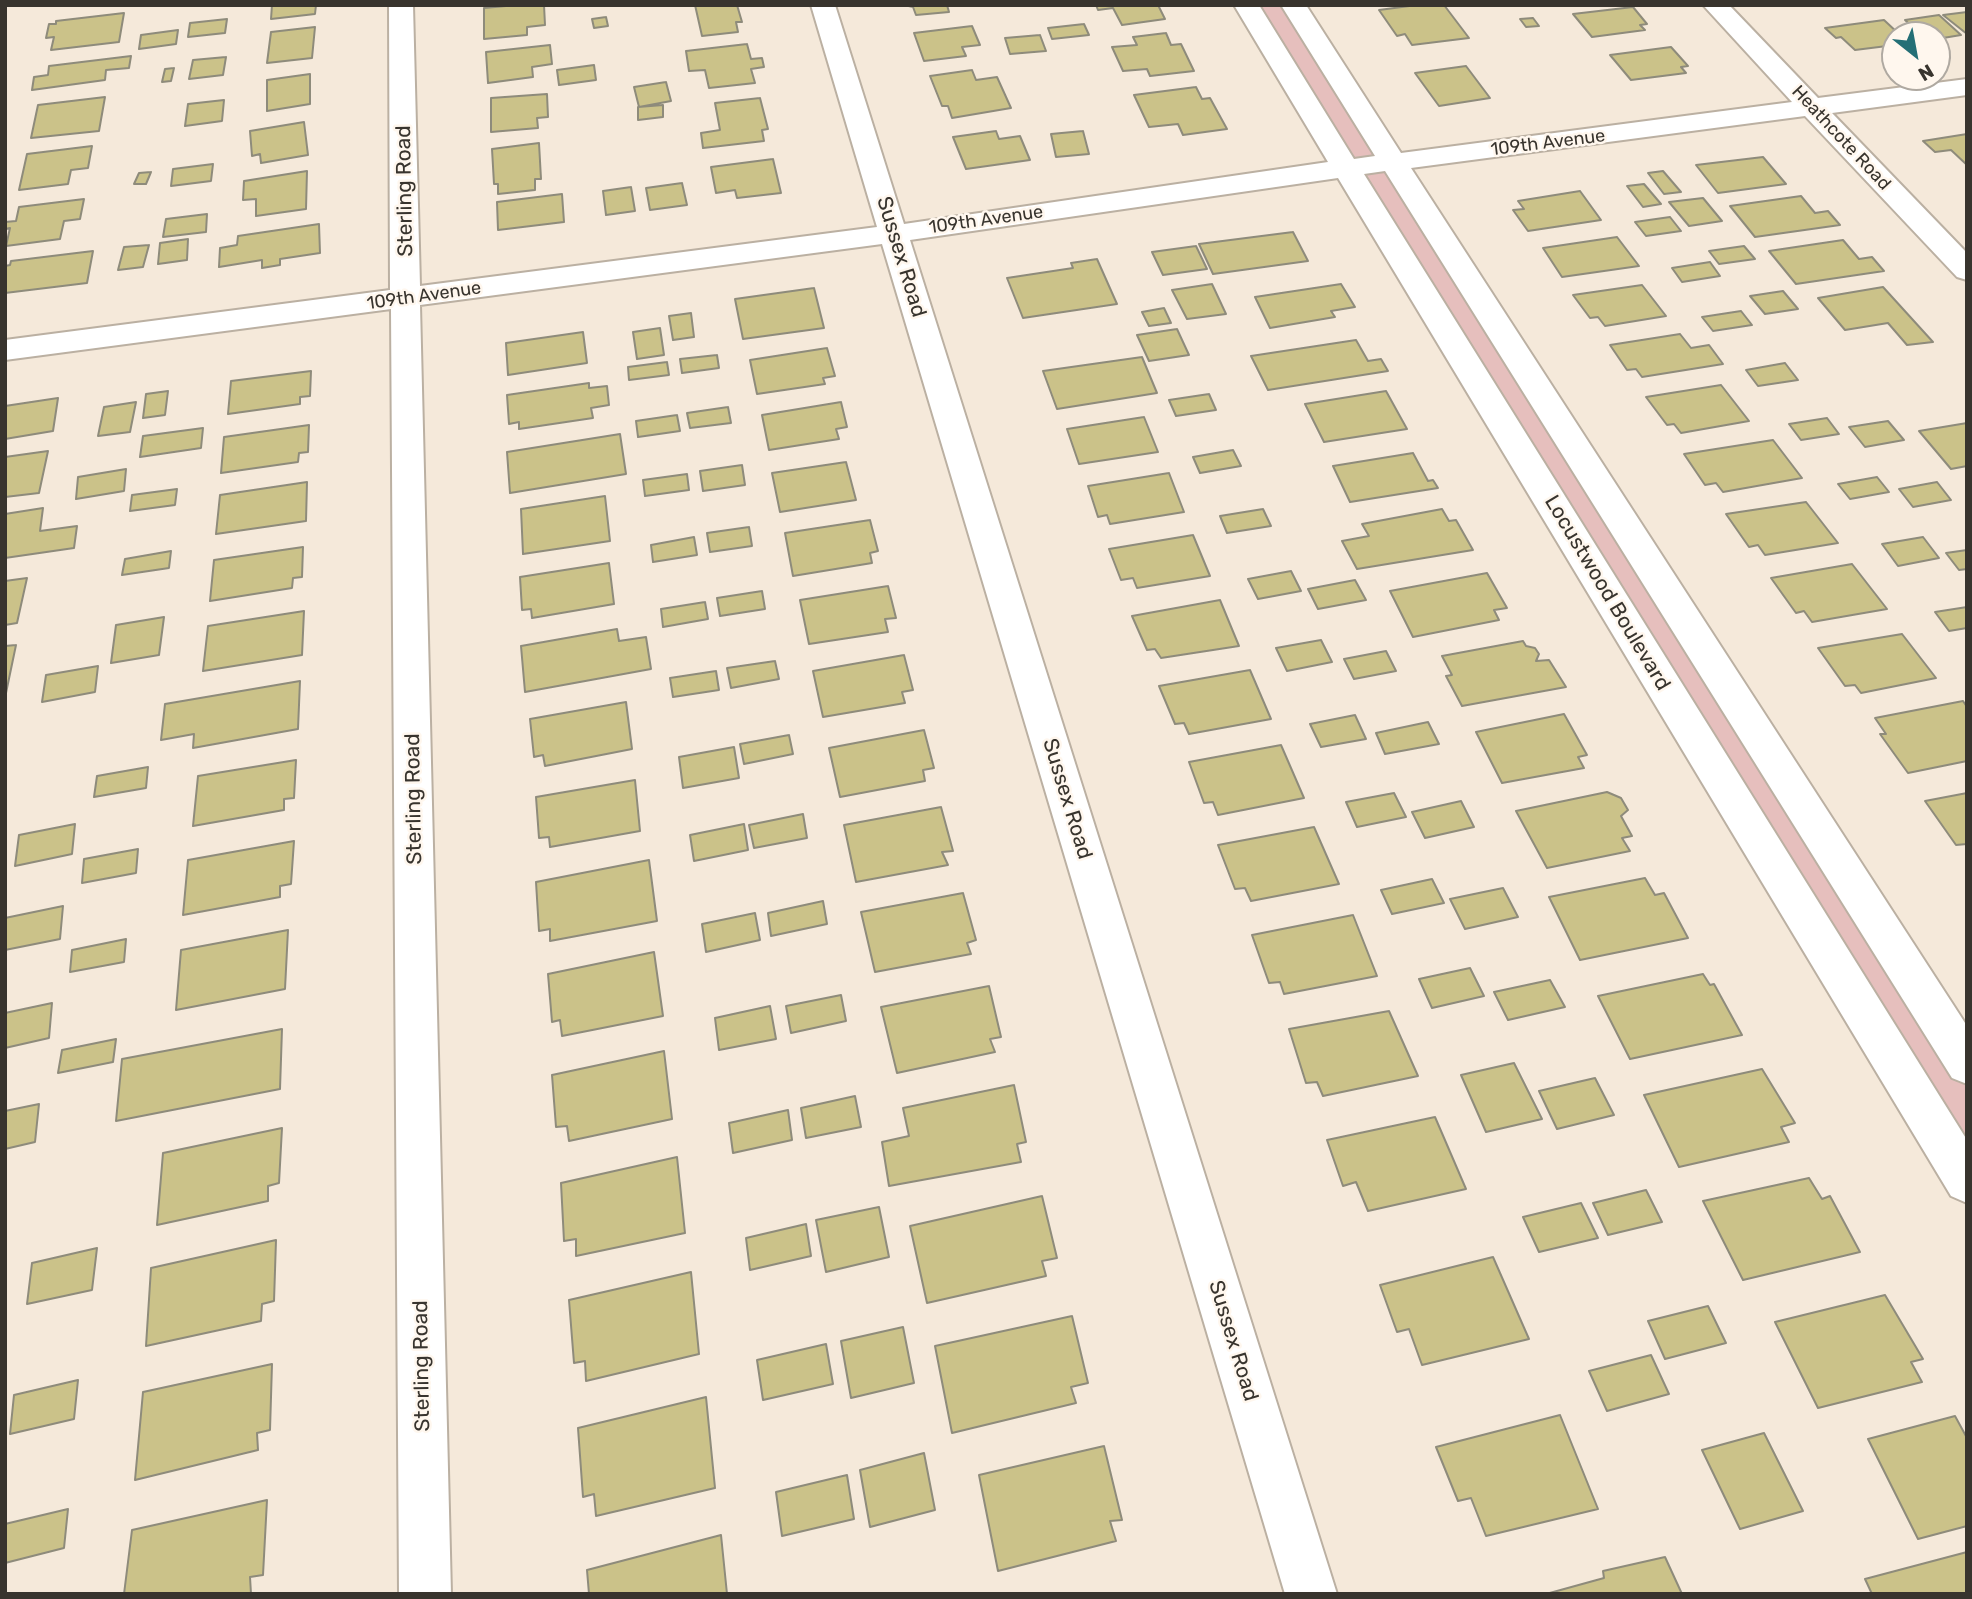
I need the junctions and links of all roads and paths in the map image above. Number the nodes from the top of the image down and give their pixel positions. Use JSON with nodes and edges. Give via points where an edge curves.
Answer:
{"nodes":[{"id":1,"x":401,"y":5,"type":"edge"},
{"id":2,"x":823,"y":5,"type":"edge"},
{"id":3,"x":1246,"y":5,"type":"edge"},
{"id":4,"x":1293,"y":5,"type":"edge"},
{"id":5,"x":1715,"y":5,"type":"edge"},
{"id":6,"x":1967,"y":87,"type":"edge"},
{"id":7,"x":1815,"y":108,"type":"junction"},
{"id":8,"x":1394,"y":162,"type":"junction"},
{"id":9,"x":1347,"y":168,"type":"junction"},
{"id":10,"x":894,"y":234,"type":"junction"},
{"id":11,"x":1967,"y":271,"type":"edge"},
{"id":12,"x":407,"y":298,"type":"junction"},
{"id":13,"x":5,"y":351,"type":"edge"},
{"id":14,"x":1724,"y":683,"type":"junction"},
{"id":15,"x":1669,"y":693,"type":"junction"},
{"id":16,"x":1967,"y":1064,"type":"edge"},
{"id":17,"x":1967,"y":1181,"type":"edge"},
{"id":18,"x":425,"y":1594,"type":"edge"},
{"id":19,"x":1311,"y":1594,"type":"edge"}],
"edges":[{"from":1,"to":12,"type":"street","name":"Sterling Road"},
{"from":2,"to":10,"type":"street","name":"Sussex Road"},
{"from":3,"to":9,"type":"street","name":"Locustwood Boulevard"},
{"from":4,"to":8,"type":"street"},
{"from":5,"to":7,"type":"street","name":"Heathcote Road"},
{"from":6,"to":7,"type":"street","name":"109th Avenue"},
{"from":7,"to":8,"type":"street","name":"109th Avenue"},
{"from":7,"to":11,"type":"street","name":"Heathcote Road"},
{"from":8,"to":9,"type":"street","name":"109th Avenue"},
{"from":8,"to":14,"type":"street"},
{"from":9,"to":10,"type":"street","name":"109th Avenue"},
{"from":9,"to":15,"type":"street","name":"Locustwood Boulevard"},
{"from":10,"to":12,"type":"street","name":"109th Avenue"},
{"from":10,"to":19,"type":"street","name":"Sussex Road"},
{"from":12,"to":13,"type":"street","name":"109th Avenue"},
{"from":12,"to":18,"type":"street","name":"Sterling Road"},
{"from":14,"to":15,"type":"street"},
{"from":14,"to":16,"type":"street"},
{"from":15,"to":17,"type":"street","name":"Locustwood Boulevard"}]}
